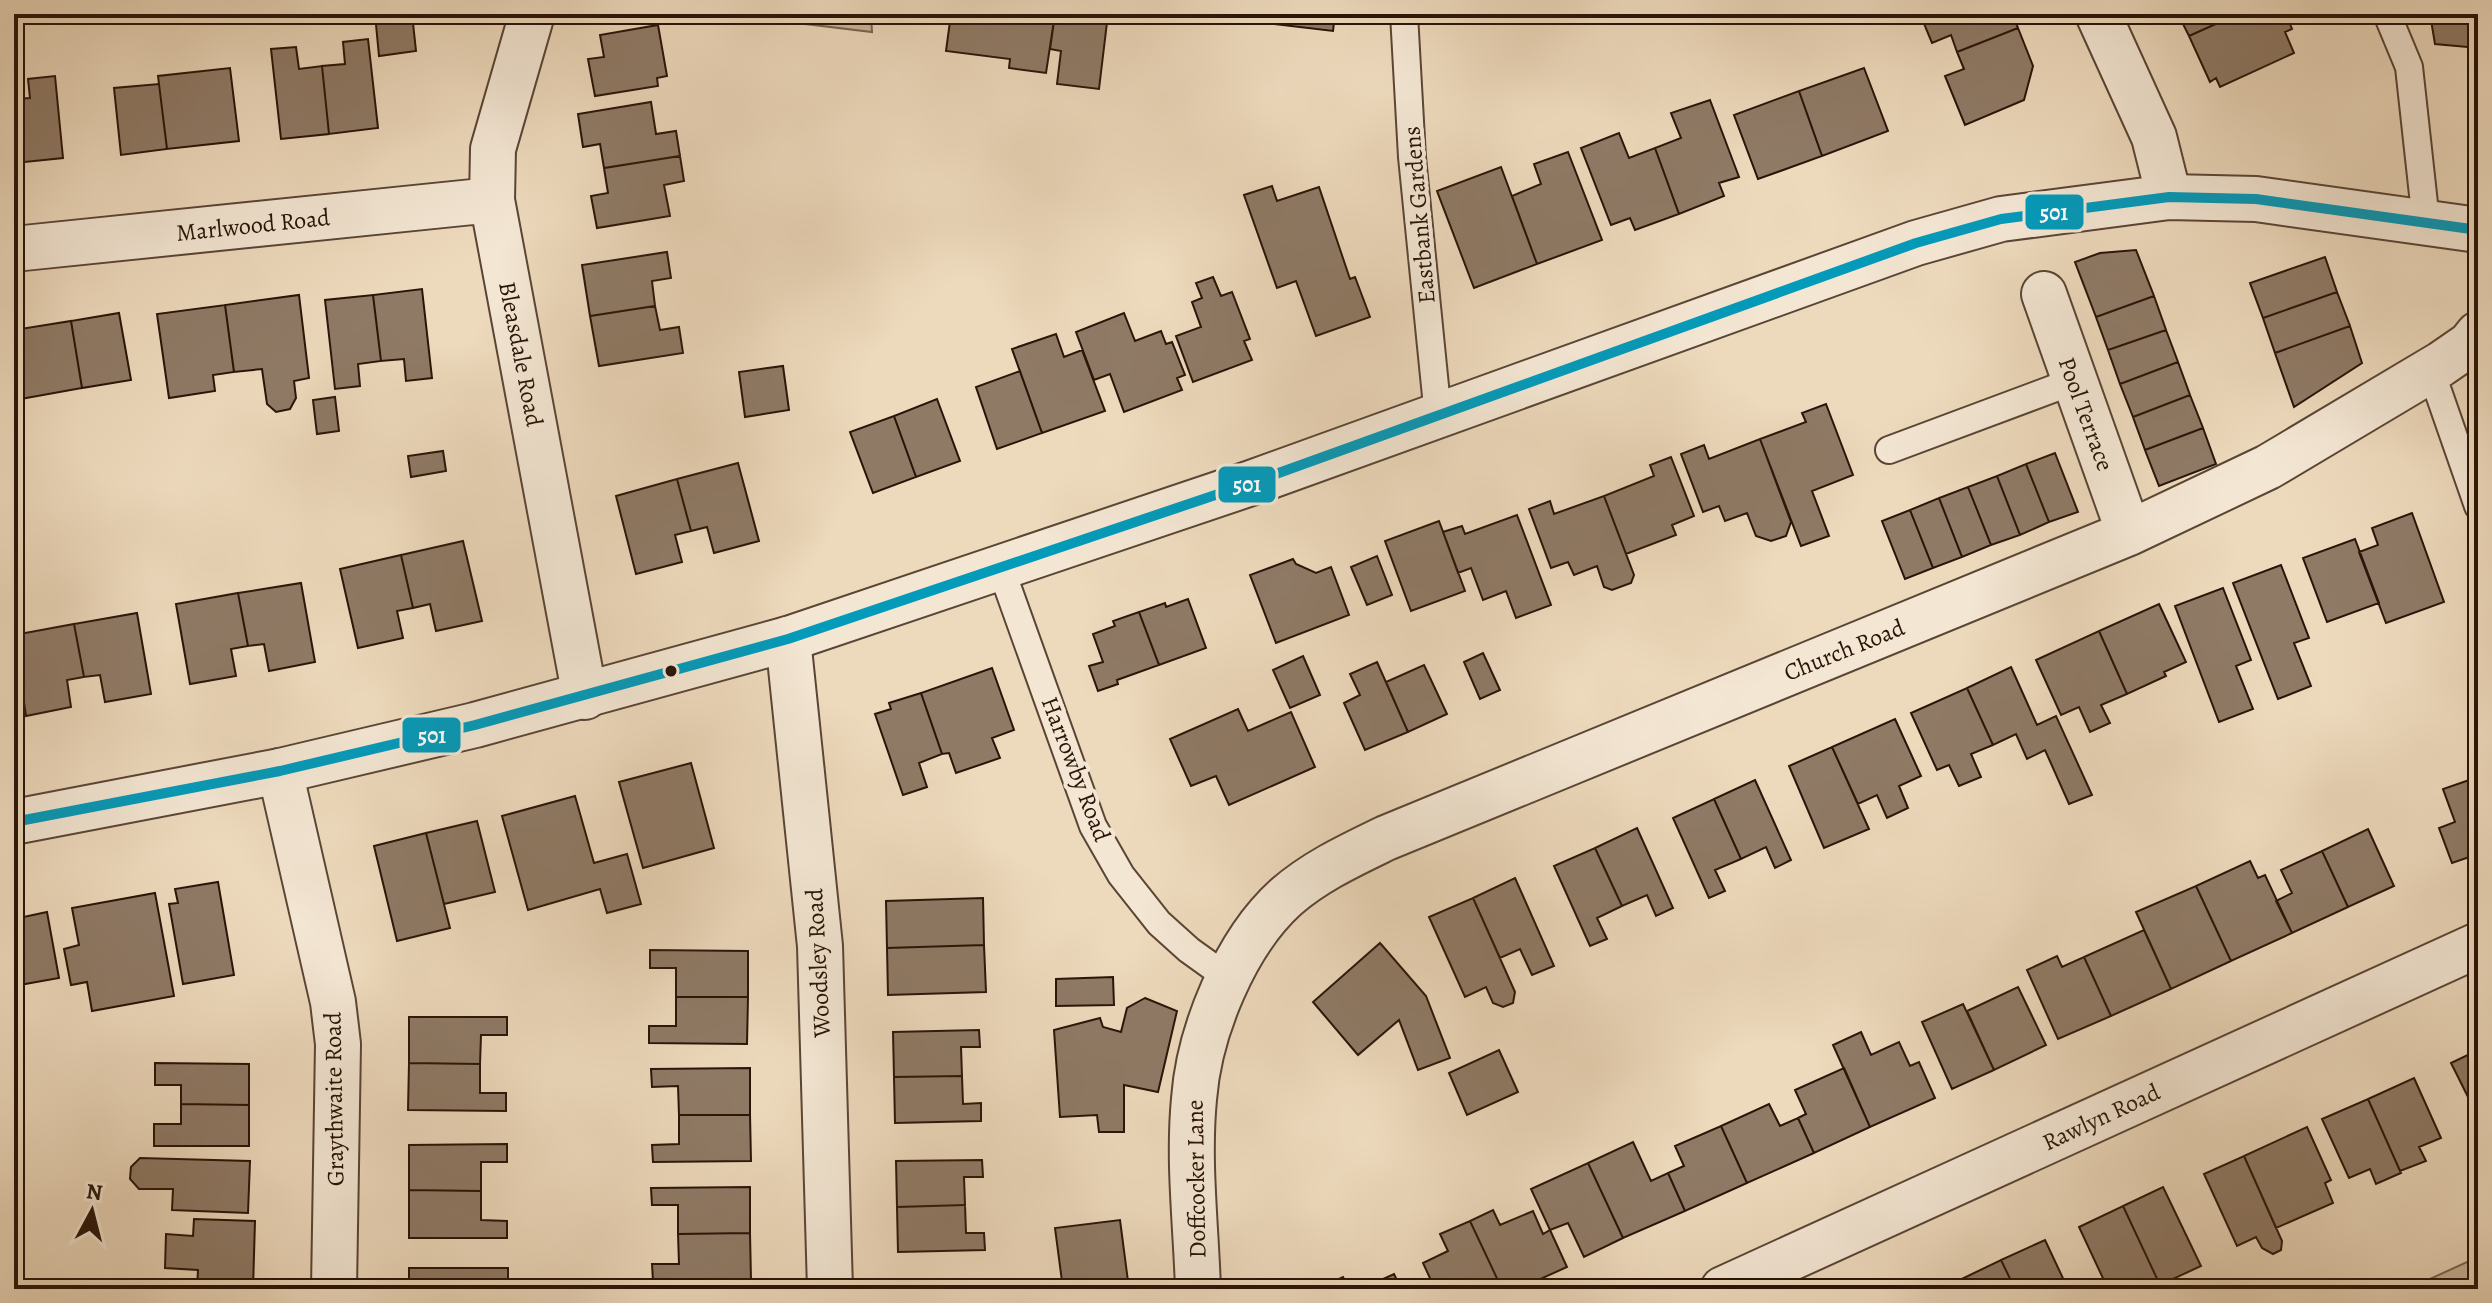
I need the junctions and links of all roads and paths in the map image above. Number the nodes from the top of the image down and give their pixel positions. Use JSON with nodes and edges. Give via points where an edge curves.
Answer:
{"nodes":[{"id":1,"x":532,"y":14,"type":"edge"},
{"id":2,"x":1404,"y":14,"type":"edge"},
{"id":3,"x":2098,"y":14,"type":"edge"},
{"id":4,"x":2387,"y":14,"type":"edge"},
{"id":5,"x":2169,"y":197,"type":"junction"},
{"id":6,"x":492,"y":200,"type":"junction"},
{"id":7,"x":2426,"y":222,"type":"junction"},
{"id":8,"x":2478,"y":230,"type":"edge"},
{"id":9,"x":14,"y":249,"type":"edge"},
{"id":10,"x":2044,"y":294,"type":"dead end"},
{"id":11,"x":2478,"y":334,"type":"edge"},
{"id":12,"x":2431,"y":371,"type":"junction"},
{"id":13,"x":2074,"y":381,"type":"junction"},
{"id":14,"x":1438,"y":416,"type":"junction"},
{"id":15,"x":1889,"y":450,"type":"dead end"},
{"id":16,"x":2478,"y":506,"type":"edge"},
{"id":17,"x":2129,"y":533,"type":"junction"},
{"id":18,"x":1000,"y":566,"type":"junction"},
{"id":19,"x":788,"y":639,"type":"junction"},
{"id":20,"x":585,"y":697,"type":"junction"},
{"id":21,"x":280,"y":771,"type":"junction"},
{"id":22,"x":14,"y":822,"type":"edge"},
{"id":23,"x":2478,"y":945,"type":"edge"},
{"id":24,"x":1228,"y":978,"type":"junction"},
{"id":25,"x":334,"y":1289,"type":"edge"},
{"id":26,"x":830,"y":1289,"type":"edge"},
{"id":27,"x":1198,"y":1289,"type":"edge"},
{"id":28,"x":1723,"y":1289,"type":"edge"}],
"edges":[{"from":1,"to":6,"type":"street","name":"Bleasdale Road","via":[[493,149]]},
{"from":2,"to":14,"type":"lane","name":"Eastbank Gardens","via":[[1412,157]]},
{"from":3,"to":5,"type":"street","via":[[2146,115]]},
{"from":4,"to":7,"type":"lane","via":[[2409,67]]},
{"from":5,"to":7,"type":"street","via":[[2256,199]]},
{"from":5,"to":14,"type":"street","via":[[2001,219],[1916,243]]},
{"from":6,"to":9,"type":"street","name":"Marlwood Road"},
{"from":6,"to":20,"type":"street","name":"Bleasdale Road"},
{"from":7,"to":8,"type":"street"},
{"from":10,"to":13,"type":"street","name":"Pool Terrace"},
{"from":11,"to":12,"type":"street","name":"Church Road"},
{"from":12,"to":16,"type":"lane"},
{"from":12,"to":17,"type":"street","name":"Church Road","via":[[2268,467]]},
{"from":13,"to":15,"type":"lane"},
{"from":13,"to":17,"type":"street","name":"Pool Terrace"},
{"from":14,"to":18,"type":"street"},
{"from":17,"to":24,"type":"street","name":"Church Road","via":[[1331,864],[1286,898],[1252,936]]},
{"from":18,"to":19,"type":"street"},
{"from":18,"to":24,"type":"lane","name":"Harrowby Road","via":[[1093,826],[1121,875],[1159,923]]},
{"from":19,"to":20,"type":"street"},
{"from":19,"to":26,"type":"street","name":"Woodsley Road","via":[[820,946]]},
{"from":20,"to":21,"type":"street"},
{"from":21,"to":22,"type":"street"},
{"from":21,"to":25,"type":"street","name":"Graythwaite Road","via":[[338,1044]]},
{"from":23,"to":28,"type":"street","name":"Rawlyn Road"},
{"from":24,"to":27,"type":"street","name":"Doffcocker Lane","via":[[1200,1059],[1194,1099]]}]}
